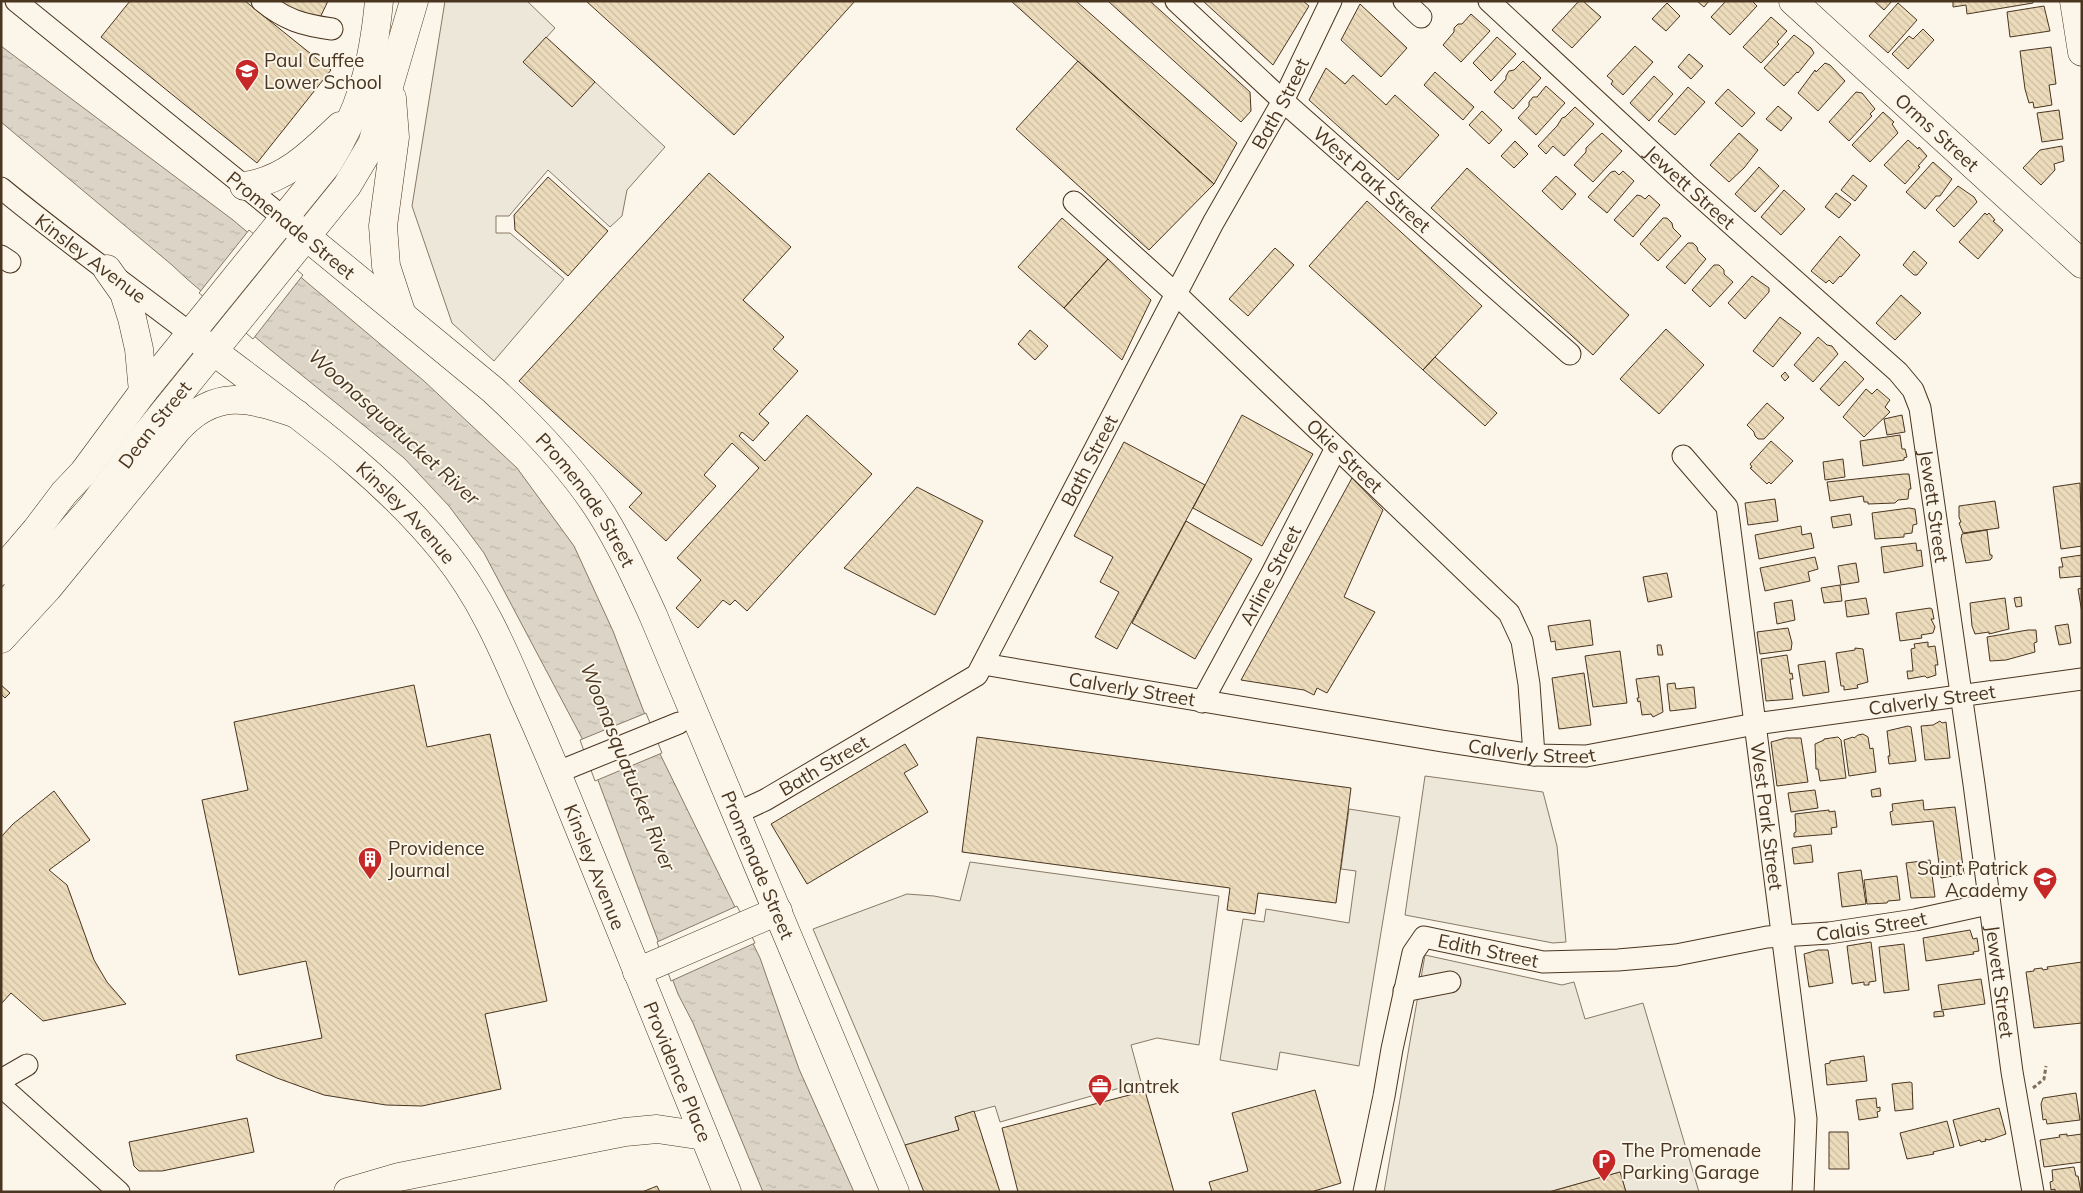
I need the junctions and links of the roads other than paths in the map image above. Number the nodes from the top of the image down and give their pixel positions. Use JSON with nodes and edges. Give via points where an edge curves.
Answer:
{"nodes":[{"id":1,"x":262,"y":1,"type":"edge"},
{"id":2,"x":379,"y":1,"type":"edge"},
{"id":3,"x":1331,"y":1,"type":"edge"},
{"id":4,"x":1404,"y":1,"type":"edge"},
{"id":5,"x":1489,"y":1,"type":"edge"},
{"id":6,"x":1793,"y":1,"type":"edge"},
{"id":7,"x":2074,"y":1,"type":"edge"},
{"id":8,"x":409,"y":2,"type":"edge"},
{"id":9,"x":1178,"y":2,"type":"edge"},
{"id":10,"x":21,"y":3,"type":"edge"},
{"id":11,"x":1421,"y":17,"type":"dead end"},
{"id":12,"x":332,"y":29,"type":"dead end"},
{"id":13,"x":2082,"y":52,"type":"edge"},
{"id":14,"x":391,"y":83,"type":"junction"},
{"id":15,"x":1282,"y":101,"type":"junction"},
{"id":16,"x":357,"y":109,"type":"junction"},
{"id":17,"x":244,"y":186,"type":"junction"},
{"id":18,"x":1,"y":188,"type":"edge"},
{"id":19,"x":1074,"y":202,"type":"dead end"},
{"id":20,"x":279,"y":226,"type":"junction"},
{"id":21,"x":301,"y":243,"type":"junction"},
{"id":22,"x":2082,"y":264,"type":"edge"},
{"id":23,"x":107,"y":269,"type":"junction"},
{"id":24,"x":1176,"y":294,"type":"junction"},
{"id":25,"x":402,"y":315,"type":"junction"},
{"id":26,"x":198,"y":324,"type":"junction"},
{"id":27,"x":221,"y":343,"type":"junction"},
{"id":28,"x":1570,"y":354,"type":"dead end"},
{"id":29,"x":143,"y":392,"type":"junction"},
{"id":30,"x":297,"y":414,"type":"junction"},
{"id":31,"x":1336,"y":448,"type":"junction"},
{"id":32,"x":1683,"y":456,"type":"dead end"},
{"id":33,"x":1,"y":572,"type":"edge"},
{"id":34,"x":1,"y":610,"type":"edge"},
{"id":35,"x":1,"y":639,"type":"edge"},
{"id":36,"x":982,"y":664,"type":"junction"},
{"id":37,"x":2082,"y":679,"type":"edge"},
{"id":38,"x":1961,"y":695,"type":"junction"},
{"id":39,"x":1202,"y":702,"type":"junction"},
{"id":40,"x":1755,"y":724,"type":"junction"},
{"id":41,"x":673,"y":726,"type":"dead end"},
{"id":42,"x":1534,"y":755,"type":"junction"},
{"id":43,"x":571,"y":766,"type":"dead end"},
{"id":44,"x":737,"y":813,"type":"junction"},
{"id":45,"x":1988,"y":904,"type":"junction"},
{"id":46,"x":778,"y":911,"type":"junction"},
{"id":47,"x":1783,"y":937,"type":"junction"},
{"id":48,"x":647,"y":967,"type":"junction"},
{"id":49,"x":1450,"y":982,"type":"dead end"},
{"id":50,"x":1404,"y":991,"type":"junction"},
{"id":51,"x":28,"y":1065,"type":"dead end"},
{"id":52,"x":1,"y":1080,"type":"edge"},
{"id":53,"x":1,"y":1086,"type":"edge"},
{"id":54,"x":704,"y":1136,"type":"junction"},
{"id":55,"x":119,"y":1192,"type":"edge"},
{"id":56,"x":348,"y":1192,"type":"edge"},
{"id":57,"x":727,"y":1192,"type":"edge"},
{"id":58,"x":895,"y":1192,"type":"edge"},
{"id":59,"x":1364,"y":1192,"type":"edge"},
{"id":60,"x":1803,"y":1192,"type":"edge"},
{"id":61,"x":2033,"y":1192,"type":"edge"}],
"edges":[{"from":1,"to":12,"type":"street","via":[[279,15],[297,23]]},
{"from":2,"to":16,"type":"main road","name":"Dean Street","via":[[367,77]]},
{"from":3,"to":15,"type":"street","name":"Bath Street"},
{"from":4,"to":11,"type":"street"},
{"from":5,"to":38,"type":"street","name":"Jewett Street","via":[[1686,184],[1898,372],[1913,390],[1920,408]]},
{"from":6,"to":22,"type":"main road","name":"Orms Street"},
{"from":7,"to":13,"type":"main road"},
{"from":8,"to":14,"type":"main road","name":"Dean Street"},
{"from":9,"to":15,"type":"street","name":"West Park Street"},
{"from":10,"to":17,"type":"street","name":"Promenade Street"},
{"from":14,"to":21,"type":"main road","name":"Dean Street","via":[[372,144],[347,186]]},
{"from":14,"to":25,"type":"main road","via":[[395,137],[383,226],[386,266]]},
{"from":15,"to":24,"type":"street","name":"Bath Street"},
{"from":15,"to":28,"type":"street","name":"West Park Street"},
{"from":16,"to":17,"type":"main road","via":[[302,161],[275,177]]},
{"from":16,"to":20,"type":"main road","name":"Dean Street","via":[[327,165]]},
{"from":17,"to":20,"type":"street","name":"Promenade Street"},
{"from":18,"to":23,"type":"street","name":"Kinsley Avenue"},
{"from":19,"to":24,"type":"street","name":"Okie Street"},
{"from":20,"to":21,"type":"main road","name":"Promenade Street"},
{"from":20,"to":26,"type":"main road","name":"Dean Street"},
{"from":21,"to":25,"type":"main road","name":"Promenade Street"},
{"from":21,"to":27,"type":"main road","name":"Dean Street"},
{"from":23,"to":26,"type":"street","name":"Kinsley Avenue"},
{"from":23,"to":29,"type":"main road","via":[[124,293],[132,318],[139,348]]},
{"from":24,"to":31,"type":"street","name":"Okie Street"},
{"from":24,"to":36,"type":"street","name":"Bath Street"},
{"from":25,"to":44,"type":"main road","name":"Promenade Street","via":[[514,409],[570,470],[596,506],[626,556]]},
{"from":26,"to":27,"type":"main road","name":"Kinsley Avenue"},
{"from":26,"to":29,"type":"main road","name":"Dean Street"},
{"from":27,"to":30,"type":"main road","name":"Kinsley Avenue"},
{"from":27,"to":34,"type":"main road","name":"Dean Street","via":[[143,438],[92,507]]},
{"from":29,"to":33,"type":"main road","name":"Dean Street"},
{"from":30,"to":35,"type":"main road","via":[[243,399],[222,402],[193,415]]},
{"from":30,"to":48,"type":"main road","name":"Kinsley Avenue","via":[[406,509],[448,556],[468,585],[505,654]]},
{"from":31,"to":39,"type":"street","name":"Arline Street"},
{"from":31,"to":42,"type":"street","name":"Okie Street","via":[[1510,613],[1522,641],[1530,684]]},
{"from":32,"to":40,"type":"street","name":"West Park Street","via":[[1727,507]]},
{"from":36,"to":39,"type":"street","name":"Calverly Street"},
{"from":36,"to":44,"type":"street","name":"Bath Street","via":[[977,675],[765,800]]},
{"from":37,"to":38,"type":"street","name":"Calverly Street"},
{"from":38,"to":40,"type":"street","name":"Calverly Street"},
{"from":38,"to":45,"type":"street","name":"Jewett Street"},
{"from":39,"to":42,"type":"street","name":"Calverly Street"},
{"from":40,"to":42,"type":"street","name":"Calverly Street","via":[[1586,756]]},
{"from":40,"to":47,"type":"street","name":"West Park Street"},
{"from":41,"to":43,"type":"street"},
{"from":44,"to":46,"type":"main road","name":"Promenade Street"},
{"from":45,"to":47,"type":"street","name":"Calais Street","via":[[1915,920]]},
{"from":45,"to":61,"type":"street","name":"Jewett Street"},
{"from":46,"to":48,"type":"main road"},
{"from":46,"to":58,"type":"main road","name":"Promenade Street"},
{"from":47,"to":50,"type":"street","name":"Edith Street","via":[[1767,937],[1668,956],[1542,962],[1424,937],[1413,953]]},
{"from":47,"to":60,"type":"street","name":"West Park Street","via":[[1806,1119]]},
{"from":48,"to":54,"type":"main road","name":"Providence Place"},
{"from":49,"to":50,"type":"street"},
{"from":50,"to":59,"type":"street","name":"Edith Street"},
{"from":51,"to":52,"type":"street"},
{"from":53,"to":55,"type":"street"},
{"from":54,"to":56,"type":"main road","via":[[657,1129],[625,1132],[399,1177]]},
{"from":54,"to":57,"type":"main road","name":"Providence Place"}]}
